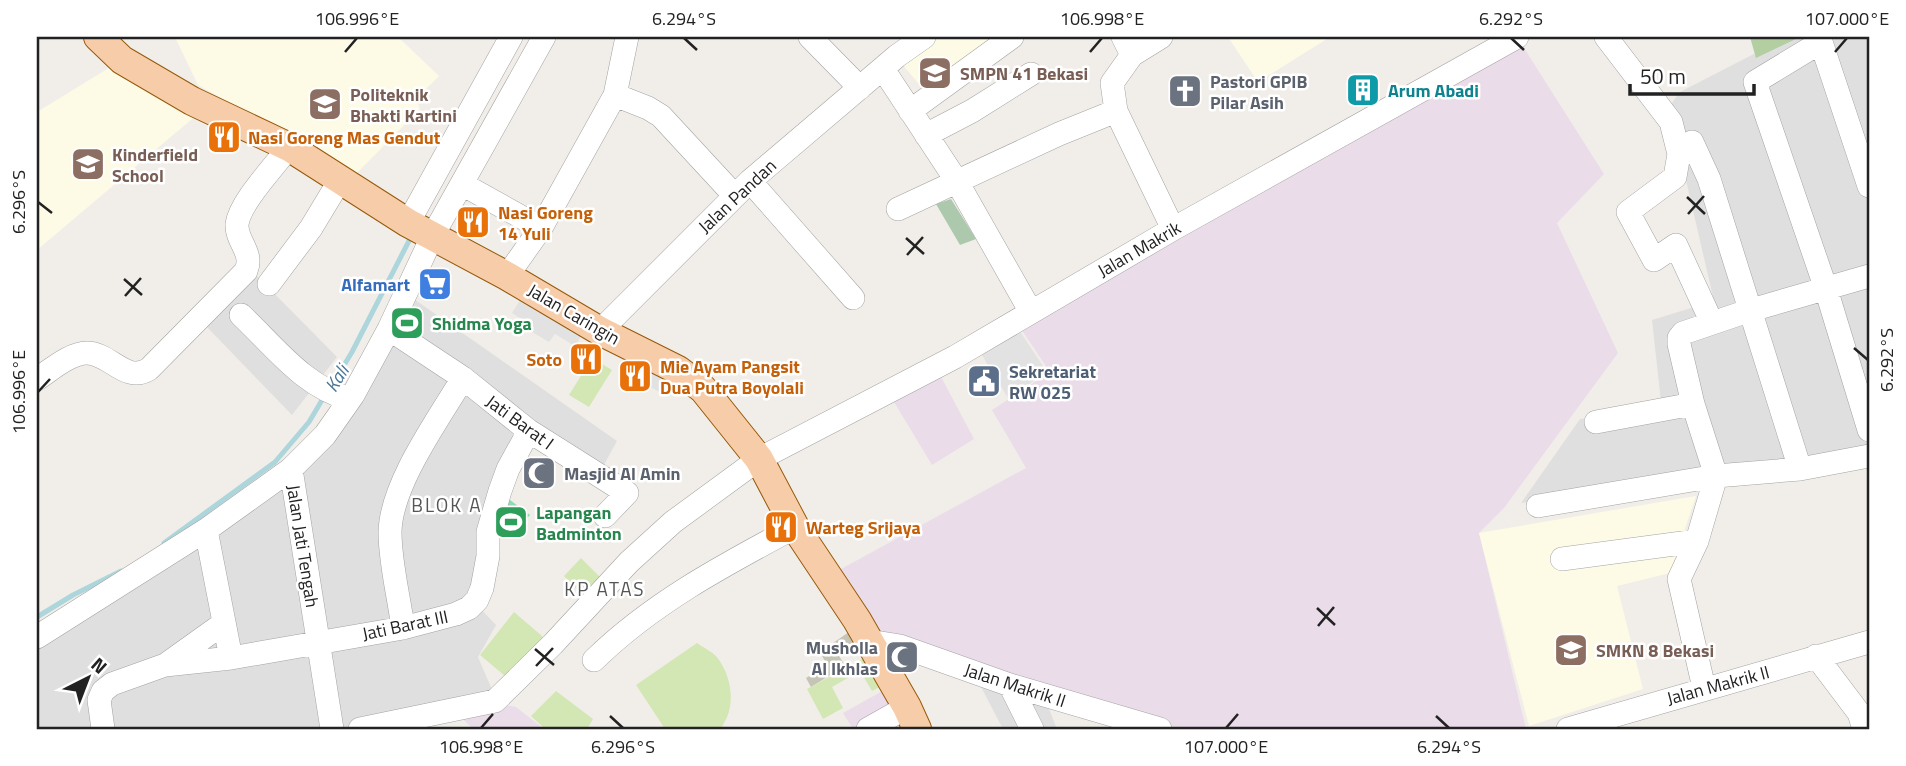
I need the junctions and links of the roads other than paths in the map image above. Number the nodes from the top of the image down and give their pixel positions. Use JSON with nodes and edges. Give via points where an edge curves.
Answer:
{"nodes":[{"id":1,"x":98,"y":37,"type":"edge"},
{"id":2,"x":511,"y":37,"type":"edge"},
{"id":3,"x":544,"y":37,"type":"edge"},
{"id":4,"x":627,"y":37,"type":"edge"},
{"id":5,"x":810,"y":37,"type":"edge"},
{"id":6,"x":924,"y":37,"type":"edge"},
{"id":7,"x":1012,"y":37,"type":"edge"},
{"id":8,"x":1161,"y":37,"type":"edge"},
{"id":9,"x":1517,"y":37,"type":"edge"},
{"id":10,"x":1606,"y":37,"type":"edge"},
{"id":11,"x":1127,"y":46,"type":"edge"},
{"id":12,"x":883,"y":69,"type":"junction"},
{"id":13,"x":1031,"y":74,"type":"dead end"},
{"id":14,"x":860,"y":88,"type":"junction"},
{"id":15,"x":615,"y":95,"type":"junction"},
{"id":16,"x":910,"y":111,"type":"junction"},
{"id":17,"x":1116,"y":111,"type":"junction"},
{"id":18,"x":926,"y":135,"type":"junction"},
{"id":19,"x":1692,"y":142,"type":"dead end"},
{"id":20,"x":289,"y":148,"type":"junction"},
{"id":21,"x":340,"y":180,"type":"junction"},
{"id":22,"x":956,"y":180,"type":"junction"},
{"id":23,"x":462,"y":184,"type":"junction"},
{"id":24,"x":1869,"y":187,"type":"edge"},
{"id":25,"x":743,"y":188,"type":"junction"},
{"id":26,"x":898,"y":209,"type":"dead end"},
{"id":27,"x":541,"y":228,"type":"junction"},
{"id":28,"x":420,"y":229,"type":"junction"},
{"id":29,"x":1173,"y":229,"type":"junction"},
{"id":30,"x":507,"y":276,"type":"junction"},
{"id":31,"x":1869,"y":276,"type":"edge"},
{"id":32,"x":269,"y":284,"type":"dead end"},
{"id":33,"x":1826,"y":289,"type":"junction"},
{"id":34,"x":853,"y":298,"type":"dead end"},
{"id":35,"x":1748,"y":311,"type":"junction"},
{"id":36,"x":1031,"y":312,"type":"junction"},
{"id":37,"x":241,"y":316,"type":"dead end"},
{"id":38,"x":1712,"y":323,"type":"junction"},
{"id":39,"x":389,"y":329,"type":"junction"},
{"id":40,"x":600,"y":331,"type":"junction"},
{"id":41,"x":463,"y":378,"type":"junction"},
{"id":42,"x":37,"y":379,"type":"edge"},
{"id":43,"x":336,"y":394,"type":"junction"},
{"id":44,"x":1693,"y":404,"type":"junction"},
{"id":45,"x":1596,"y":422,"type":"dead end"},
{"id":46,"x":1869,"y":430,"type":"edge"},
{"id":47,"x":529,"y":431,"type":"junction"},
{"id":48,"x":1869,"y":456,"type":"edge"},
{"id":49,"x":759,"y":458,"type":"junction"},
{"id":50,"x":291,"y":469,"type":"junction"},
{"id":51,"x":1800,"y":469,"type":"junction"},
{"id":52,"x":1716,"y":475,"type":"junction"},
{"id":53,"x":1538,"y":506,"type":"dead end"},
{"id":54,"x":605,"y":516,"type":"dead end"},
{"id":55,"x":794,"y":527,"type":"junction"},
{"id":56,"x":205,"y":530,"type":"junction"},
{"id":57,"x":1697,"y":541,"type":"junction"},
{"id":58,"x":1562,"y":559,"type":"dead end"},
{"id":59,"x":224,"y":623,"type":"junction"},
{"id":60,"x":403,"y":628,"type":"junction"},
{"id":61,"x":37,"y":637,"type":"edge"},
{"id":62,"x":318,"y":641,"type":"junction"},
{"id":63,"x":869,"y":642,"type":"junction"},
{"id":64,"x":1869,"y":642,"type":"edge"},
{"id":65,"x":1816,"y":656,"type":"junction"},
{"id":66,"x":230,"y":658,"type":"junction"},
{"id":67,"x":594,"y":660,"type":"dead end"},
{"id":68,"x":165,"y":665,"type":"junction"},
{"id":69,"x":1010,"y":685,"type":"junction"},
{"id":70,"x":1704,"y":688,"type":"junction"},
{"id":71,"x":912,"y":718,"type":"edge"},
{"id":72,"x":103,"y":729,"type":"edge"},
{"id":73,"x":332,"y":729,"type":"edge"},
{"id":74,"x":360,"y":729,"type":"edge"},
{"id":75,"x":868,"y":729,"type":"edge"},
{"id":76,"x":1031,"y":729,"type":"edge"},
{"id":77,"x":1160,"y":729,"type":"edge"},
{"id":78,"x":1568,"y":729,"type":"edge"},
{"id":79,"x":1864,"y":729,"type":"edge"}],
"edges":[{"from":1,"to":20,"type":"main road","name":"Jalan Caringin","via":[[122,60],[192,101]]},
{"from":2,"to":28,"type":"street"},
{"from":3,"to":23,"type":"street"},
{"from":4,"to":15,"type":"street"},
{"from":5,"to":14,"type":"street"},
{"from":6,"to":12,"type":"street","name":"Jalan Pandan"},
{"from":7,"to":16,"type":"street"},
{"from":8,"to":11,"type":"street"},
{"from":9,"to":29,"type":"street","name":"Jalan Makrik"},
{"from":10,"to":38,"type":"street","via":[[1671,122],[1679,154],[1675,177],[1628,212],[1654,260],[1676,245]]},
{"from":11,"to":17,"type":"street","via":[[1112,83]]},
{"from":12,"to":14,"type":"street","name":"Jalan Pandan"},
{"from":12,"to":16,"type":"street"},
{"from":13,"to":18,"type":"street"},
{"from":14,"to":25,"type":"street","name":"Jalan Pandan"},
{"from":15,"to":25,"type":"street","via":[[661,116]]},
{"from":15,"to":27,"type":"street"},
{"from":16,"to":18,"type":"street"},
{"from":17,"to":22,"type":"street"},
{"from":17,"to":29,"type":"street"},
{"from":18,"to":22,"type":"street"},
{"from":19,"to":35,"type":"street","via":[[1709,179]]},
{"from":20,"to":21,"type":"main road","name":"Jalan Caringin"},
{"from":20,"to":42,"type":"street","via":[[239,218],[238,233],[248,254],[246,271],[149,369],[133,374],[88,353],[74,356]]},
{"from":21,"to":28,"type":"main road","name":"Jalan Caringin"},
{"from":21,"to":32,"type":"street"},
{"from":22,"to":26,"type":"street"},
{"from":22,"to":36,"type":"street"},
{"from":23,"to":27,"type":"street"},
{"from":23,"to":28,"type":"street"},
{"from":24,"to":33,"type":"street","via":[[1821,42],[1755,82]]},
{"from":25,"to":34,"type":"street"},
{"from":25,"to":40,"type":"street","name":"Jalan Pandan"},
{"from":27,"to":30,"type":"street"},
{"from":28,"to":30,"type":"main road","name":"Jalan Caringin"},
{"from":28,"to":39,"type":"street","name":"Jalan Jati Tengah"},
{"from":29,"to":36,"type":"street","name":"Jalan Makrik"},
{"from":30,"to":40,"type":"main road","name":"Jalan Caringin"},
{"from":31,"to":33,"type":"street"},
{"from":33,"to":35,"type":"street"},
{"from":33,"to":46,"type":"street"},
{"from":35,"to":38,"type":"street"},
{"from":35,"to":51,"type":"street"},
{"from":36,"to":49,"type":"street","name":"Jalan Makrik","via":[[904,386]]},
{"from":37,"to":43,"type":"street","via":[[315,385]]},
{"from":38,"to":44,"type":"street","via":[[1679,338]]},
{"from":39,"to":41,"type":"street","name":"Jati Barat I"},
{"from":39,"to":43,"type":"street","name":"Jalan Jati Tengah"},
{"from":40,"to":49,"type":"main road","name":"Jalan Caringin","via":[[678,370],[703,389]]},
{"from":41,"to":47,"type":"street","name":"Jati Barat I"},
{"from":41,"to":60,"type":"street","via":[[404,479],[394,506],[390,531]]},
{"from":43,"to":50,"type":"street","name":"Jalan Jati Tengah","via":[[325,435]]},
{"from":44,"to":45,"type":"street"},
{"from":44,"to":52,"type":"street"},
{"from":47,"to":54,"type":"street","name":"Jati Barat I","via":[[627,493]]},
{"from":47,"to":60,"type":"street","name":"Jati Barat III","via":[[500,491],[477,600],[456,614]]},
{"from":48,"to":51,"type":"street"},
{"from":49,"to":55,"type":"main road","name":"Jalan Caringin"},
{"from":49,"to":74,"type":"street","name":"Jalan Makrik","via":[[673,522],[629,562],[495,701]]},
{"from":50,"to":56,"type":"street"},
{"from":50,"to":62,"type":"street","name":"Jalan Jati Tengah"},
{"from":51,"to":52,"type":"street"},
{"from":52,"to":53,"type":"street"},
{"from":52,"to":57,"type":"street"},
{"from":55,"to":63,"type":"main road","name":"Jalan Caringin"},
{"from":55,"to":67,"type":"street","via":[[636,622]]},
{"from":56,"to":59,"type":"street"},
{"from":56,"to":61,"type":"street"},
{"from":57,"to":58,"type":"street"},
{"from":57,"to":70,"type":"street","via":[[1679,579]]},
{"from":59,"to":66,"type":"street"},
{"from":59,"to":68,"type":"street"},
{"from":60,"to":62,"type":"street","name":"Jati Barat III"},
{"from":62,"to":66,"type":"street","name":"Jati Barat III"},
{"from":62,"to":73,"type":"street","name":"Jalan Jati Tengah"},
{"from":63,"to":69,"type":"street","name":"Jalan Makrik II","via":[[900,646]]},
{"from":63,"to":71,"type":"main road","name":"Jalan Caringin"},
{"from":64,"to":65,"type":"street","name":"Jalan Makrik II"},
{"from":65,"to":70,"type":"street","name":"Jalan Makrik II"},
{"from":65,"to":79,"type":"street","via":[[1859,713]]},
{"from":66,"to":68,"type":"street","name":"Jati Barat III"},
{"from":68,"to":72,"type":"street","via":[[103,691],[99,700]]},
{"from":69,"to":76,"type":"street"},
{"from":69,"to":77,"type":"street","name":"Jalan Makrik II"},
{"from":70,"to":78,"type":"street","name":"Jalan Makrik II"},
{"from":71,"to":75,"type":"street"}]}
